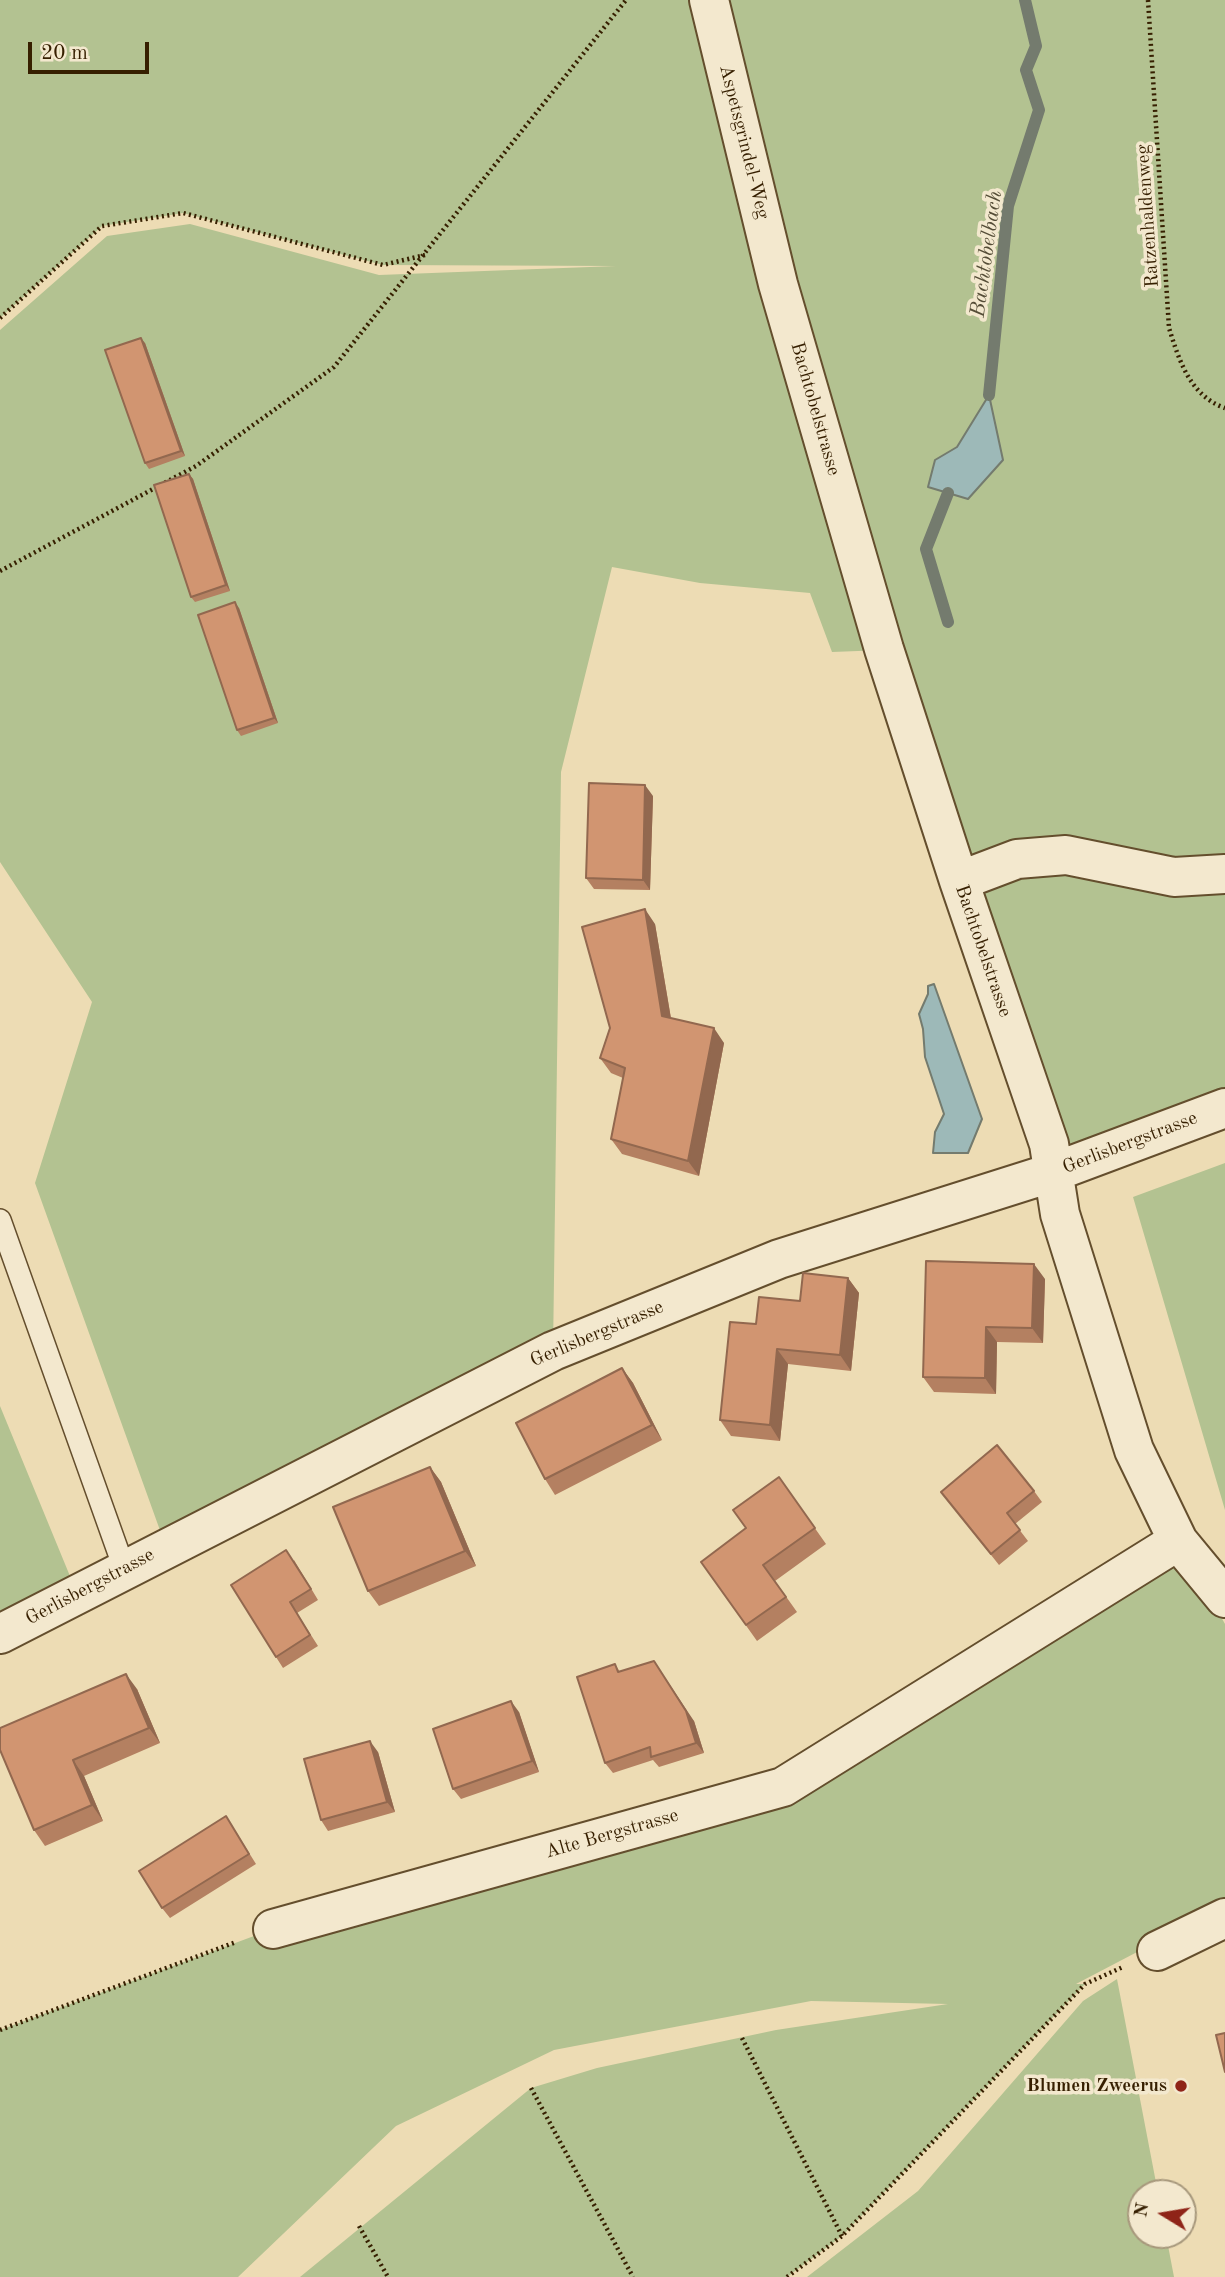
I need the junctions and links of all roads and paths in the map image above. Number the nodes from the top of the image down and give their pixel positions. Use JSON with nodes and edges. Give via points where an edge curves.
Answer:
{"nodes":[{"id":1,"x":626,"y":0,"type":"edge"},
{"id":2,"x":709,"y":0,"type":"edge"},
{"id":3,"x":1148,"y":0,"type":"edge"},
{"id":4,"x":425,"y":255,"type":"junction"},
{"id":5,"x":778,"y":284,"type":"joint"},
{"id":6,"x":0,"y":318,"type":"edge"},
{"id":7,"x":1225,"y":408,"type":"edge"},
{"id":8,"x":0,"y":571,"type":"edge"},
{"id":9,"x":1225,"y":874,"type":"edge"},
{"id":10,"x":959,"y":881,"type":"junction"},
{"id":11,"x":1225,"y":1108,"type":"edge"},
{"id":12,"x":1054,"y":1172,"type":"junction"},
{"id":13,"x":0,"y":1220,"type":"edge"},
{"id":14,"x":1178,"y":1541,"type":"junction"},
{"id":15,"x":124,"y":1568,"type":"junction"},
{"id":16,"x":1225,"y":1598,"type":"edge"},
{"id":17,"x":0,"y":1634,"type":"edge"},
{"id":18,"x":1225,"y":1918,"type":"edge"},
{"id":19,"x":273,"y":1929,"type":"joint"},
{"id":20,"x":1157,"y":1951,"type":"joint"},
{"id":21,"x":0,"y":2030,"type":"edge"},
{"id":22,"x":742,"y":2038,"type":"dead end"},
{"id":23,"x":531,"y":2088,"type":"dead end"},
{"id":24,"x":359,"y":2226,"type":"dead end"},
{"id":25,"x":842,"y":2236,"type":"junction"},
{"id":26,"x":388,"y":2277,"type":"edge"},
{"id":27,"x":633,"y":2277,"type":"edge"},
{"id":28,"x":787,"y":2277,"type":"edge"}],
"edges":[{"from":1,"to":4,"type":"path"},
{"from":2,"to":5,"type":"street","name":"Aspetsgrindel-Weg"},
{"from":3,"to":7,"type":"path","name":"Ratzenhaldenweg","via":[[1169,328],[1181,369],[1211,403]]},
{"from":4,"to":6,"type":"path","via":[[383,265],[183,213],[102,226]]},
{"from":4,"to":8,"type":"path","via":[[334,367],[196,466]]},
{"from":5,"to":10,"type":"street","name":"Bachtobelstrasse","via":[[884,649]]},
{"from":9,"to":10,"type":"street","via":[[1174,877],[1066,855],[1017,859]]},
{"from":10,"to":12,"type":"street","name":"Bachtobelstrasse","via":[[1049,1144]]},
{"from":11,"to":12,"type":"street","name":"Gerlisbergstrasse"},
{"from":12,"to":14,"type":"street","name":"Bachtobelstrasse","via":[[1060,1214],[1134,1450]]},
{"from":12,"to":15,"type":"street","name":"Gerlisbergstrasse","via":[[779,1259],[553,1350]]},
{"from":13,"to":15,"type":"lane"},
{"from":14,"to":16,"type":"street","name":"Bachtobelstrasse"},
{"from":14,"to":19,"type":"street","name":"Alte Bergstrasse","via":[[783,1787]]},
{"from":15,"to":17,"type":"street","name":"Gerlisbergstrasse"},
{"from":18,"to":20,"type":"street"},
{"from":19,"to":21,"type":"path"},
{"from":20,"to":25,"type":"path","via":[[1085,1984]]},
{"from":22,"to":25,"type":"path"},
{"from":23,"to":27,"type":"path"},
{"from":24,"to":26,"type":"path"},
{"from":25,"to":28,"type":"path"}]}
